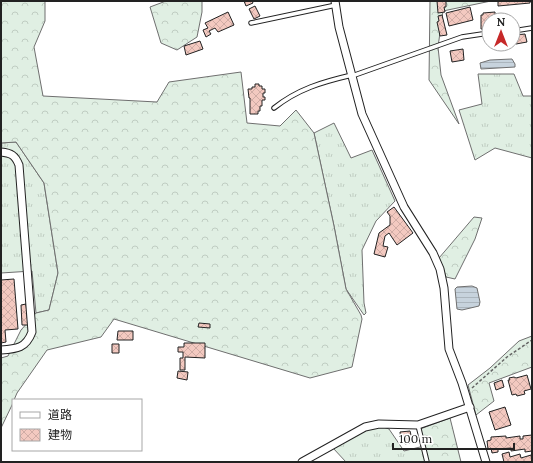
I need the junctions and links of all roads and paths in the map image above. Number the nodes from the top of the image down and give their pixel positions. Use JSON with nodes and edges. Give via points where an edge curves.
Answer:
{"nodes":[{"id":1,"x":336,"y":3,"type":"edge"},
{"id":2,"x":250,"y":23,"type":"dead end"},
{"id":3,"x":532,"y":28,"type":"edge"},
{"id":4,"x":521,"y":30,"type":"edge"},
{"id":5,"x":481,"y":34,"type":"edge"},
{"id":6,"x":352,"y":76,"type":"junction"},
{"id":7,"x":274,"y":108,"type":"dead end"},
{"id":8,"x":1,"y":152,"type":"edge"},
{"id":9,"x":532,"y":340,"type":"edge"},
{"id":10,"x":1,"y":350,"type":"edge"},
{"id":11,"x":466,"y":393,"type":"junction"},
{"id":12,"x":470,"y":408,"type":"junction"},
{"id":13,"x":418,"y":425,"type":"junction"},
{"id":14,"x":302,"y":462,"type":"edge"},
{"id":15,"x":427,"y":462,"type":"edge"},
{"id":16,"x":486,"y":462,"type":"edge"}],
"edges":[{"from":1,"to":2,"type":"lane"},
{"from":1,"to":6,"type":"street","via":[[339,27]]},
{"from":3,"to":4,"type":"lane"},
{"from":5,"to":6,"type":"lane","via":[[462,37]]},
{"from":6,"to":7,"type":"lane","via":[[322,83],[290,95]]},
{"from":6,"to":11,"type":"street","via":[[362,114],[376,147],[404,207],[434,253],[440,269],[449,349]]},
{"from":8,"to":10,"type":"street","via":[[16,157],[19,165],[32,332],[22,347]]},
{"from":9,"to":11,"type":"path","via":[[507,357]]},
{"from":11,"to":12,"type":"street"},
{"from":12,"to":13,"type":"street"},
{"from":12,"to":16,"type":"street"},
{"from":13,"to":14,"type":"street","via":[[379,424],[366,427]]},
{"from":13,"to":15,"type":"lane"}]}
